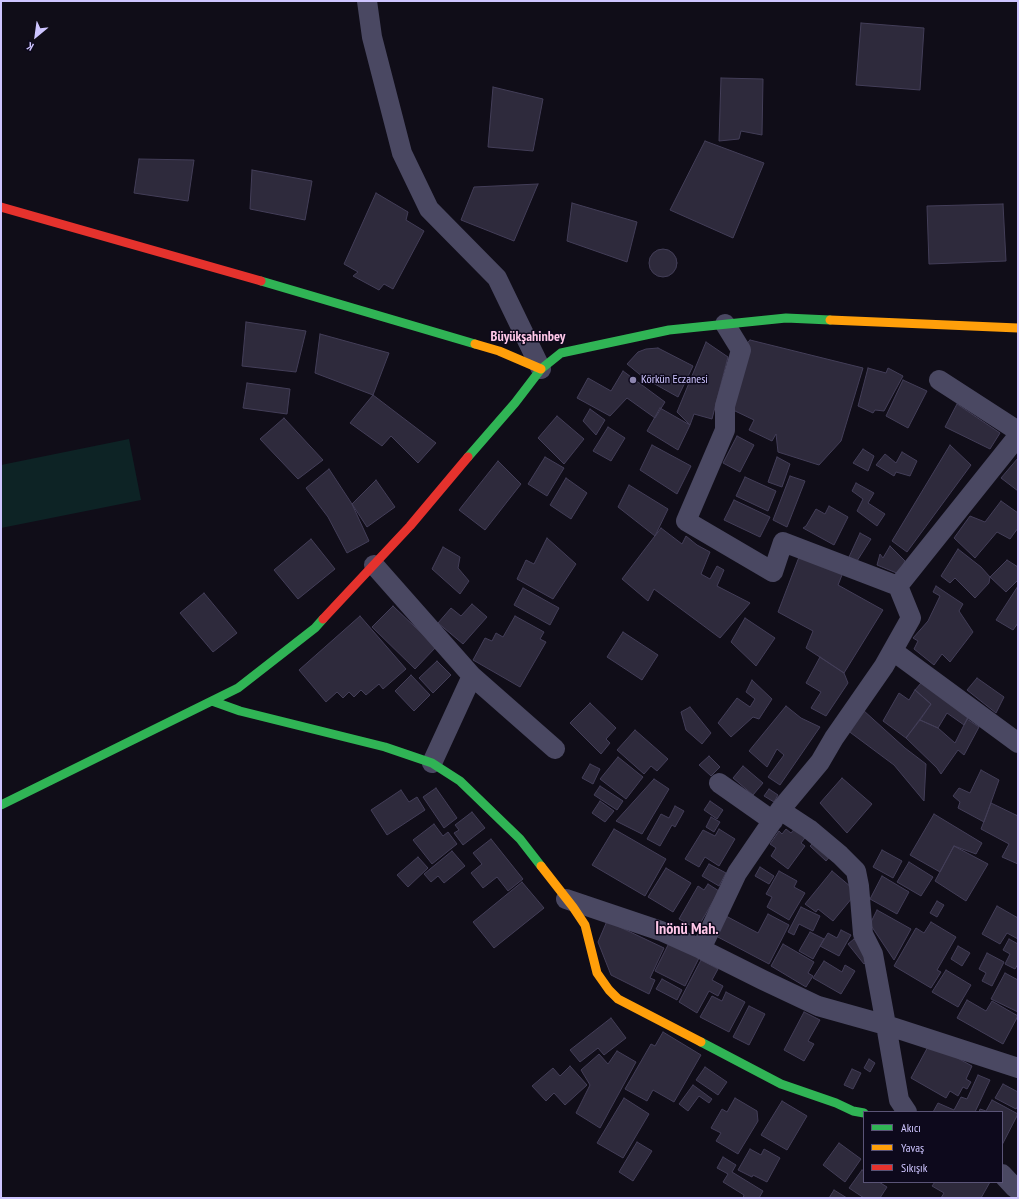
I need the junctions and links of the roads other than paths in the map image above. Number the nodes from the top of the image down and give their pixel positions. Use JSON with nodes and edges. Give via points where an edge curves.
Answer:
{"nodes":[{"id":1,"x":367,"y":1,"type":"edge"},
{"id":2,"x":1,"y":207,"type":"edge"},
{"id":3,"x":725,"y":324,"type":"junction"},
{"id":4,"x":1018,"y":328,"type":"edge"},
{"id":5,"x":541,"y":369,"type":"junction"},
{"id":6,"x":939,"y":380,"type":"dead end"},
{"id":7,"x":1018,"y":431,"type":"edge"},
{"id":8,"x":1018,"y":436,"type":"edge"},
{"id":9,"x":374,"y":565,"type":"junction"},
{"id":10,"x":898,"y":586,"type":"junction"},
{"id":11,"x":893,"y":651,"type":"junction"},
{"id":12,"x":472,"y":676,"type":"junction"},
{"id":13,"x":212,"y":701,"type":"junction"},
{"id":14,"x":1018,"y":743,"type":"edge"},
{"id":15,"x":555,"y":749,"type":"dead end"},
{"id":16,"x":432,"y":763,"type":"junction"},
{"id":17,"x":718,"y":783,"type":"dead end"},
{"id":18,"x":1,"y":805,"type":"edge"},
{"id":19,"x":776,"y":816,"type":"junction"},
{"id":20,"x":566,"y":899,"type":"junction"},
{"id":21,"x":701,"y":949,"type":"junction"},
{"id":22,"x":886,"y":1025,"type":"junction"},
{"id":23,"x":1018,"y":1068,"type":"edge"},
{"id":24,"x":905,"y":1111,"type":"edge"},
{"id":25,"x":863,"y":1113,"type":"edge"}],
"edges":[{"from":1,"to":5,"type":"street","via":[[372,37],[402,153],[430,209],[497,278]]},
{"from":2,"to":5,"type":"street","via":[[499,351]]},
{"from":3,"to":4,"type":"street","via":[[786,318]]},
{"from":3,"to":5,"type":"street","via":[[669,330],[561,353]]},
{"from":3,"to":10,"type":"street","via":[[740,350],[725,406],[725,430],[686,521],[773,572],[784,542]]},
{"from":5,"to":9,"type":"street","via":[[510,409]]},
{"from":6,"to":7,"type":"street"},
{"from":8,"to":10,"type":"street"},
{"from":9,"to":12,"type":"street"},
{"from":9,"to":13,"type":"street","via":[[315,628],[238,688]]},
{"from":10,"to":11,"type":"street","via":[[911,618]]},
{"from":11,"to":14,"type":"street"},
{"from":11,"to":19,"type":"street","via":[[820,762]]},
{"from":12,"to":15,"type":"street"},
{"from":12,"to":16,"type":"street"},
{"from":13,"to":16,"type":"street","via":[[240,711],[385,747]]},
{"from":13,"to":18,"type":"street"},
{"from":16,"to":20,"type":"street","via":[[460,781],[520,839]]},
{"from":17,"to":19,"type":"street"},
{"from":19,"to":21,"type":"street","via":[[737,874]]},
{"from":19,"to":22,"type":"street","via":[[809,829],[856,871],[863,934],[873,954]]},
{"from":20,"to":21,"type":"street","via":[[661,931]]},
{"from":20,"to":25,"type":"street","via":[[585,925],[597,973],[618,999],[781,1084]]},
{"from":21,"to":22,"type":"street","via":[[818,1006]]},
{"from":22,"to":23,"type":"street"},
{"from":22,"to":24,"type":"street","via":[[899,1100]]}]}
